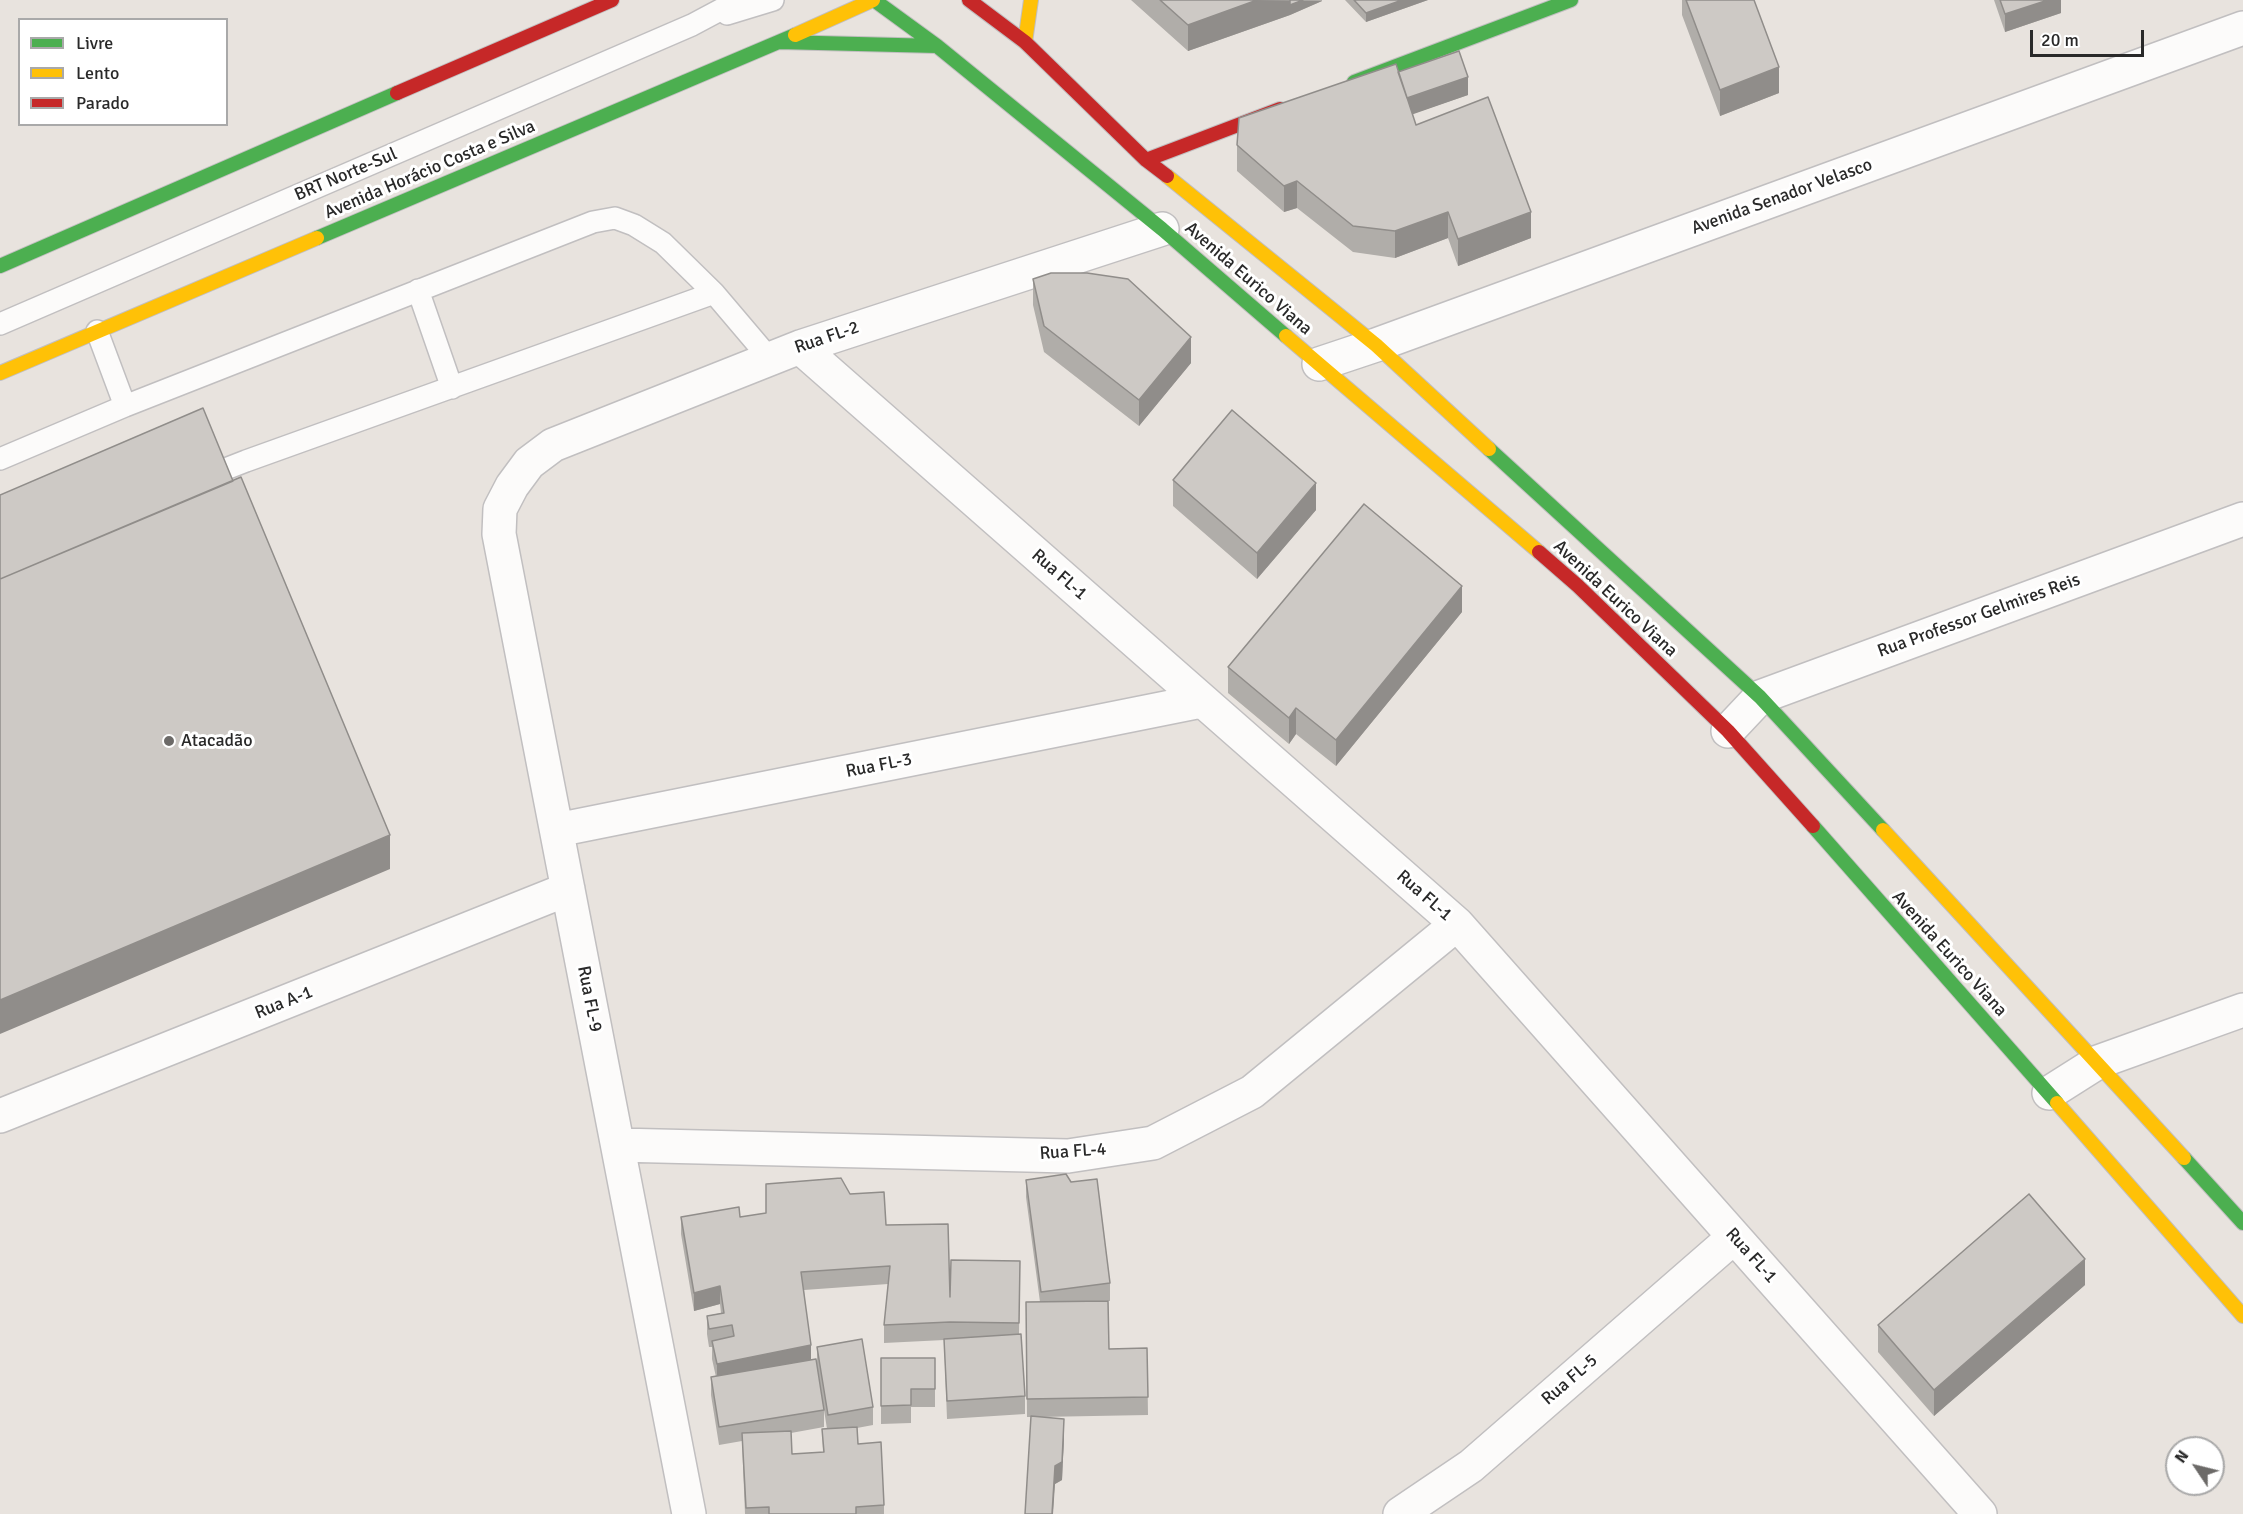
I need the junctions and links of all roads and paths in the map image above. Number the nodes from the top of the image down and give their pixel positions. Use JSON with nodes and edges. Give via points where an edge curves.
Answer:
{"nodes":[{"id":1,"x":612,"y":0,"type":"edge"},
{"id":2,"x":739,"y":0,"type":"edge"},
{"id":3,"x":773,"y":0,"type":"edge"},
{"id":4,"x":874,"y":0,"type":"edge"},
{"id":5,"x":969,"y":0,"type":"edge"},
{"id":6,"x":1031,"y":0,"type":"edge"},
{"id":7,"x":1571,"y":0,"type":"edge"},
{"id":8,"x":692,"y":25,"type":"junction"},
{"id":9,"x":2243,"y":28,"type":"edge"},
{"id":10,"x":779,"y":42,"type":"junction"},
{"id":11,"x":1025,"y":42,"type":"junction"},
{"id":12,"x":937,"y":46,"type":"junction"},
{"id":13,"x":1336,"y":88,"type":"edge"},
{"id":14,"x":1292,"y":105,"type":"edge"},
{"id":15,"x":1146,"y":160,"type":"junction"},
{"id":16,"x":1162,"y":229,"type":"junction"},
{"id":17,"x":0,"y":266,"type":"edge"},
{"id":18,"x":418,"y":290,"type":"junction"},
{"id":19,"x":714,"y":293,"type":"junction"},
{"id":20,"x":0,"y":324,"type":"edge"},
{"id":21,"x":97,"y":331,"type":"junction"},
{"id":22,"x":1376,"y":345,"type":"junction"},
{"id":23,"x":800,"y":347,"type":"junction"},
{"id":24,"x":770,"y":358,"type":"junction"},
{"id":25,"x":1319,"y":364,"type":"junction"},
{"id":26,"x":0,"y":373,"type":"edge"},
{"id":27,"x":452,"y":388,"type":"junction"},
{"id":28,"x":125,"y":406,"type":"junction"},
{"id":29,"x":0,"y":459,"type":"edge"},
{"id":30,"x":512,"y":486,"type":"joint"},
{"id":31,"x":182,"y":487,"type":"edge"},
{"id":32,"x":2243,"y":519,"type":"edge"},
{"id":33,"x":1760,"y":697,"type":"junction"},
{"id":34,"x":1201,"y":701,"type":"junction"},
{"id":35,"x":1728,"y":731,"type":"junction"},
{"id":36,"x":557,"y":830,"type":"junction"},
{"id":37,"x":568,"y":889,"type":"junction"},
{"id":38,"x":1457,"y":924,"type":"junction"},
{"id":39,"x":2243,"y":1010,"type":"edge"},
{"id":40,"x":2098,"y":1062,"type":"junction"},
{"id":41,"x":2049,"y":1093,"type":"junction"},
{"id":42,"x":0,"y":1116,"type":"edge"},
{"id":43,"x":618,"y":1145,"type":"junction"},
{"id":44,"x":2243,"y":1223,"type":"edge"},
{"id":45,"x":1734,"y":1237,"type":"junction"},
{"id":46,"x":2243,"y":1316,"type":"edge"},
{"id":47,"x":689,"y":1514,"type":"edge"},
{"id":48,"x":1400,"y":1514,"type":"edge"},
{"id":49,"x":1980,"y":1514,"type":"edge"}],
"edges":[{"from":1,"to":17,"type":"main road"},
{"from":2,"to":8,"type":"lane"},
{"from":3,"to":8,"type":"lane"},
{"from":4,"to":10,"type":"main road","name":"Avenida Horácio Costa e Silva"},
{"from":4,"to":12,"type":"main road","name":"Avenida Eurico Viana"},
{"from":5,"to":11,"type":"main road","name":"Avenida Eurico Viana"},
{"from":6,"to":11,"type":"main road"},
{"from":7,"to":13,"type":"main road"},
{"from":8,"to":20,"type":"lane","name":"BRT Norte-Sul"},
{"from":9,"to":22,"type":"street","name":"Avenida Senador Velasco"},
{"from":10,"to":12,"type":"main road"},
{"from":10,"to":21,"type":"main road","name":"Avenida Horácio Costa e Silva"},
{"from":11,"to":15,"type":"main road","name":"Avenida Eurico Viana"},
{"from":12,"to":16,"type":"main road","name":"Avenida Eurico Viana"},
{"from":14,"to":15,"type":"main road"},
{"from":15,"to":22,"type":"main road","name":"Avenida Eurico Viana"},
{"from":16,"to":23,"type":"street","name":"Rua FL-2"},
{"from":16,"to":25,"type":"main road","name":"Avenida Eurico Viana"},
{"from":18,"to":19,"type":"lane","via":[[593,222],[615,218],[663,243]]},
{"from":18,"to":27,"type":"lane"},
{"from":18,"to":28,"type":"lane"},
{"from":19,"to":24,"type":"lane"},
{"from":19,"to":27,"type":"lane"},
{"from":21,"to":26,"type":"main road","name":"Avenida Horácio Costa e Silva"},
{"from":21,"to":28,"type":"lane"},
{"from":22,"to":25,"type":"street","name":"Avenida Senador Velasco"},
{"from":22,"to":33,"type":"main road","name":"Avenida Eurico Viana"},
{"from":23,"to":24,"type":"street","name":"Rua FL-2"},
{"from":23,"to":34,"type":"street","name":"Rua FL-1"},
{"from":24,"to":30,"type":"street","name":"Rua FL-2","via":[[554,445],[529,463]]},
{"from":25,"to":35,"type":"main road","name":"Avenida Eurico Viana","via":[[1578,586]]},
{"from":27,"to":31,"type":"lane"},
{"from":28,"to":29,"type":"lane"},
{"from":30,"to":36,"type":"street","name":"Rua FL-9","via":[[500,509],[499,534]]},
{"from":32,"to":33,"type":"street","name":"Rua Professor Gelmires Reis"},
{"from":33,"to":35,"type":"street","name":"Rua Professor Gelmires Reis"},
{"from":33,"to":40,"type":"main road","name":"Avenida Eurico Viana"},
{"from":34,"to":36,"type":"street","name":"Rua FL-3"},
{"from":34,"to":38,"type":"street","name":"Rua FL-1"},
{"from":35,"to":41,"type":"main road","name":"Avenida Eurico Viana"},
{"from":36,"to":37,"type":"street","name":"Rua FL-9"},
{"from":37,"to":42,"type":"street","name":"Rua A-1"},
{"from":37,"to":43,"type":"street","name":"Rua FL-9"},
{"from":38,"to":43,"type":"street","name":"Rua FL-4","via":[[1252,1092],[1153,1143],[1068,1156]]},
{"from":38,"to":45,"type":"street","name":"Rua FL-1"},
{"from":39,"to":40,"type":"street"},
{"from":40,"to":41,"type":"street"},
{"from":40,"to":44,"type":"main road","name":"Avenida Eurico Viana"},
{"from":41,"to":46,"type":"main road","name":"Avenida Eurico Viana"},
{"from":43,"to":47,"type":"street","name":"Rua FL-9"},
{"from":45,"to":48,"type":"street","name":"Rua FL-5","via":[[1471,1466]]},
{"from":45,"to":49,"type":"street","name":"Rua FL-1"}]}
